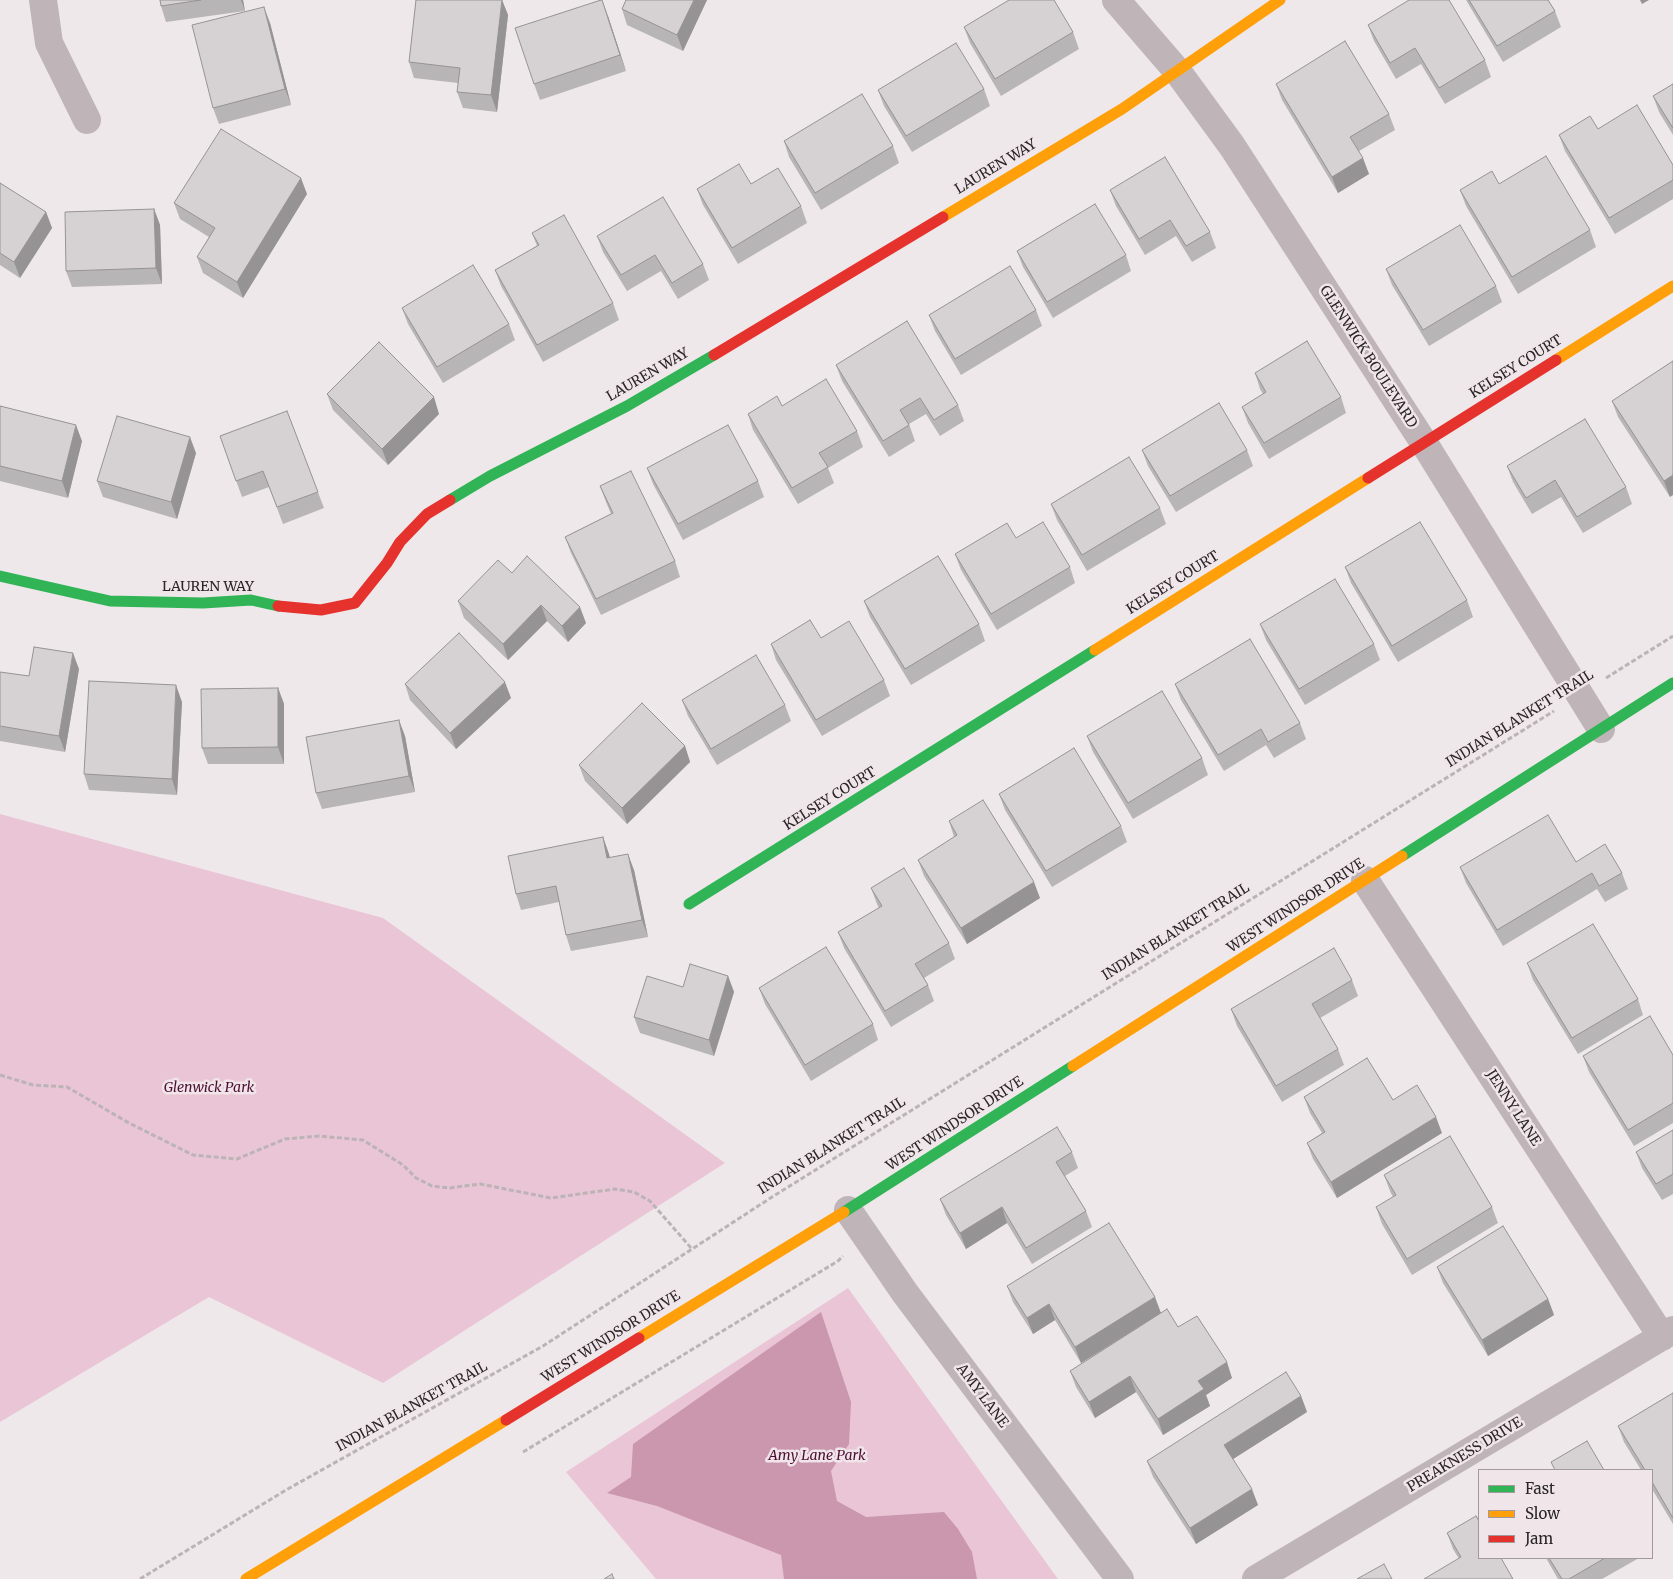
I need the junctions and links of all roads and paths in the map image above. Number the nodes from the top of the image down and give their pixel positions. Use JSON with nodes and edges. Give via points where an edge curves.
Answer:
{"nodes":[{"id":1,"x":42,"y":0,"type":"edge"},
{"id":2,"x":1116,"y":0,"type":"edge"},
{"id":3,"x":1280,"y":0,"type":"edge"},
{"id":4,"x":1178,"y":72,"type":"junction"},
{"id":5,"x":87,"y":120,"type":"dead end"},
{"id":6,"x":1673,"y":286,"type":"edge"},
{"id":7,"x":1424,"y":443,"type":"junction"},
{"id":8,"x":0,"y":576,"type":"edge"},
{"id":9,"x":1673,"y":636,"type":"edge"},
{"id":10,"x":1673,"y":683,"type":"edge"},
{"id":11,"x":1580,"y":695,"type":"junction"},
{"id":12,"x":1601,"y":729,"type":"junction"},
{"id":13,"x":1365,"y":880,"type":"junction"},
{"id":14,"x":688,"y":904,"type":"dead end"},
{"id":15,"x":0,"y":1075,"type":"edge"},
{"id":16,"x":848,"y":1210,"type":"junction"},
{"id":17,"x":864,"y":1234,"type":"junction"},
{"id":18,"x":692,"y":1248,"type":"junction"},
{"id":19,"x":1667,"y":1334,"type":"edge"},
{"id":20,"x":523,"y":1452,"type":"dead end"},
{"id":21,"x":140,"y":1579,"type":"edge"},
{"id":22,"x":246,"y":1579,"type":"edge"},
{"id":23,"x":1120,"y":1579,"type":"edge"},
{"id":24,"x":1256,"y":1579,"type":"edge"}],
"edges":[{"from":1,"to":5,"type":"street","via":[[49,43]]},
{"from":2,"to":4,"type":"street","name":"GLENWICK BOULEVARD"},
{"from":3,"to":4,"type":"street","name":"LAUREN WAY"},
{"from":4,"to":7,"type":"street","name":"GLENWICK BOULEVARD","via":[[1232,146]]},
{"from":4,"to":8,"type":"street","name":"LAUREN WAY","via":[[1122,109],[628,406],[490,476],[427,514],[400,542],[355,602],[322,610],[289,609],[251,600],[203,603],[110,601]]},
{"from":6,"to":7,"type":"street","name":"KELSEY COURT"},
{"from":7,"to":11,"type":"street","name":"GLENWICK BOULEVARD"},
{"from":7,"to":14,"type":"street","name":"KELSEY COURT"},
{"from":9,"to":11,"type":"path","name":"INDIAN BLANKET TRAIL"},
{"from":10,"to":12,"type":"street","name":"WEST WINDSOR DRIVE"},
{"from":11,"to":12,"type":"street","name":"GLENWICK BOULEVARD"},
{"from":11,"to":18,"type":"path","name":"INDIAN BLANKET TRAIL"},
{"from":12,"to":13,"type":"street","name":"WEST WINDSOR DRIVE"},
{"from":13,"to":16,"type":"street","name":"WEST WINDSOR DRIVE"},
{"from":13,"to":19,"type":"street","name":"JENNY LANE"},
{"from":15,"to":18,"type":"path","via":[[32,1085],[67,1087],[193,1155],[237,1159],[285,1139],[318,1136],[363,1140],[432,1186],[449,1188],[480,1184],[551,1198],[615,1189],[634,1192],[650,1200]]},
{"from":16,"to":17,"type":"street","name":"AMY LANE"},
{"from":16,"to":22,"type":"street","name":"WEST WINDSOR DRIVE"},
{"from":17,"to":20,"type":"path","via":[[838,1261]]},
{"from":17,"to":23,"type":"street","name":"AMY LANE"},
{"from":18,"to":21,"type":"path","name":"INDIAN BLANKET TRAIL","via":[[543,1346],[286,1490]]},
{"from":19,"to":24,"type":"street","name":"PREAKNESS DRIVE"}]}
